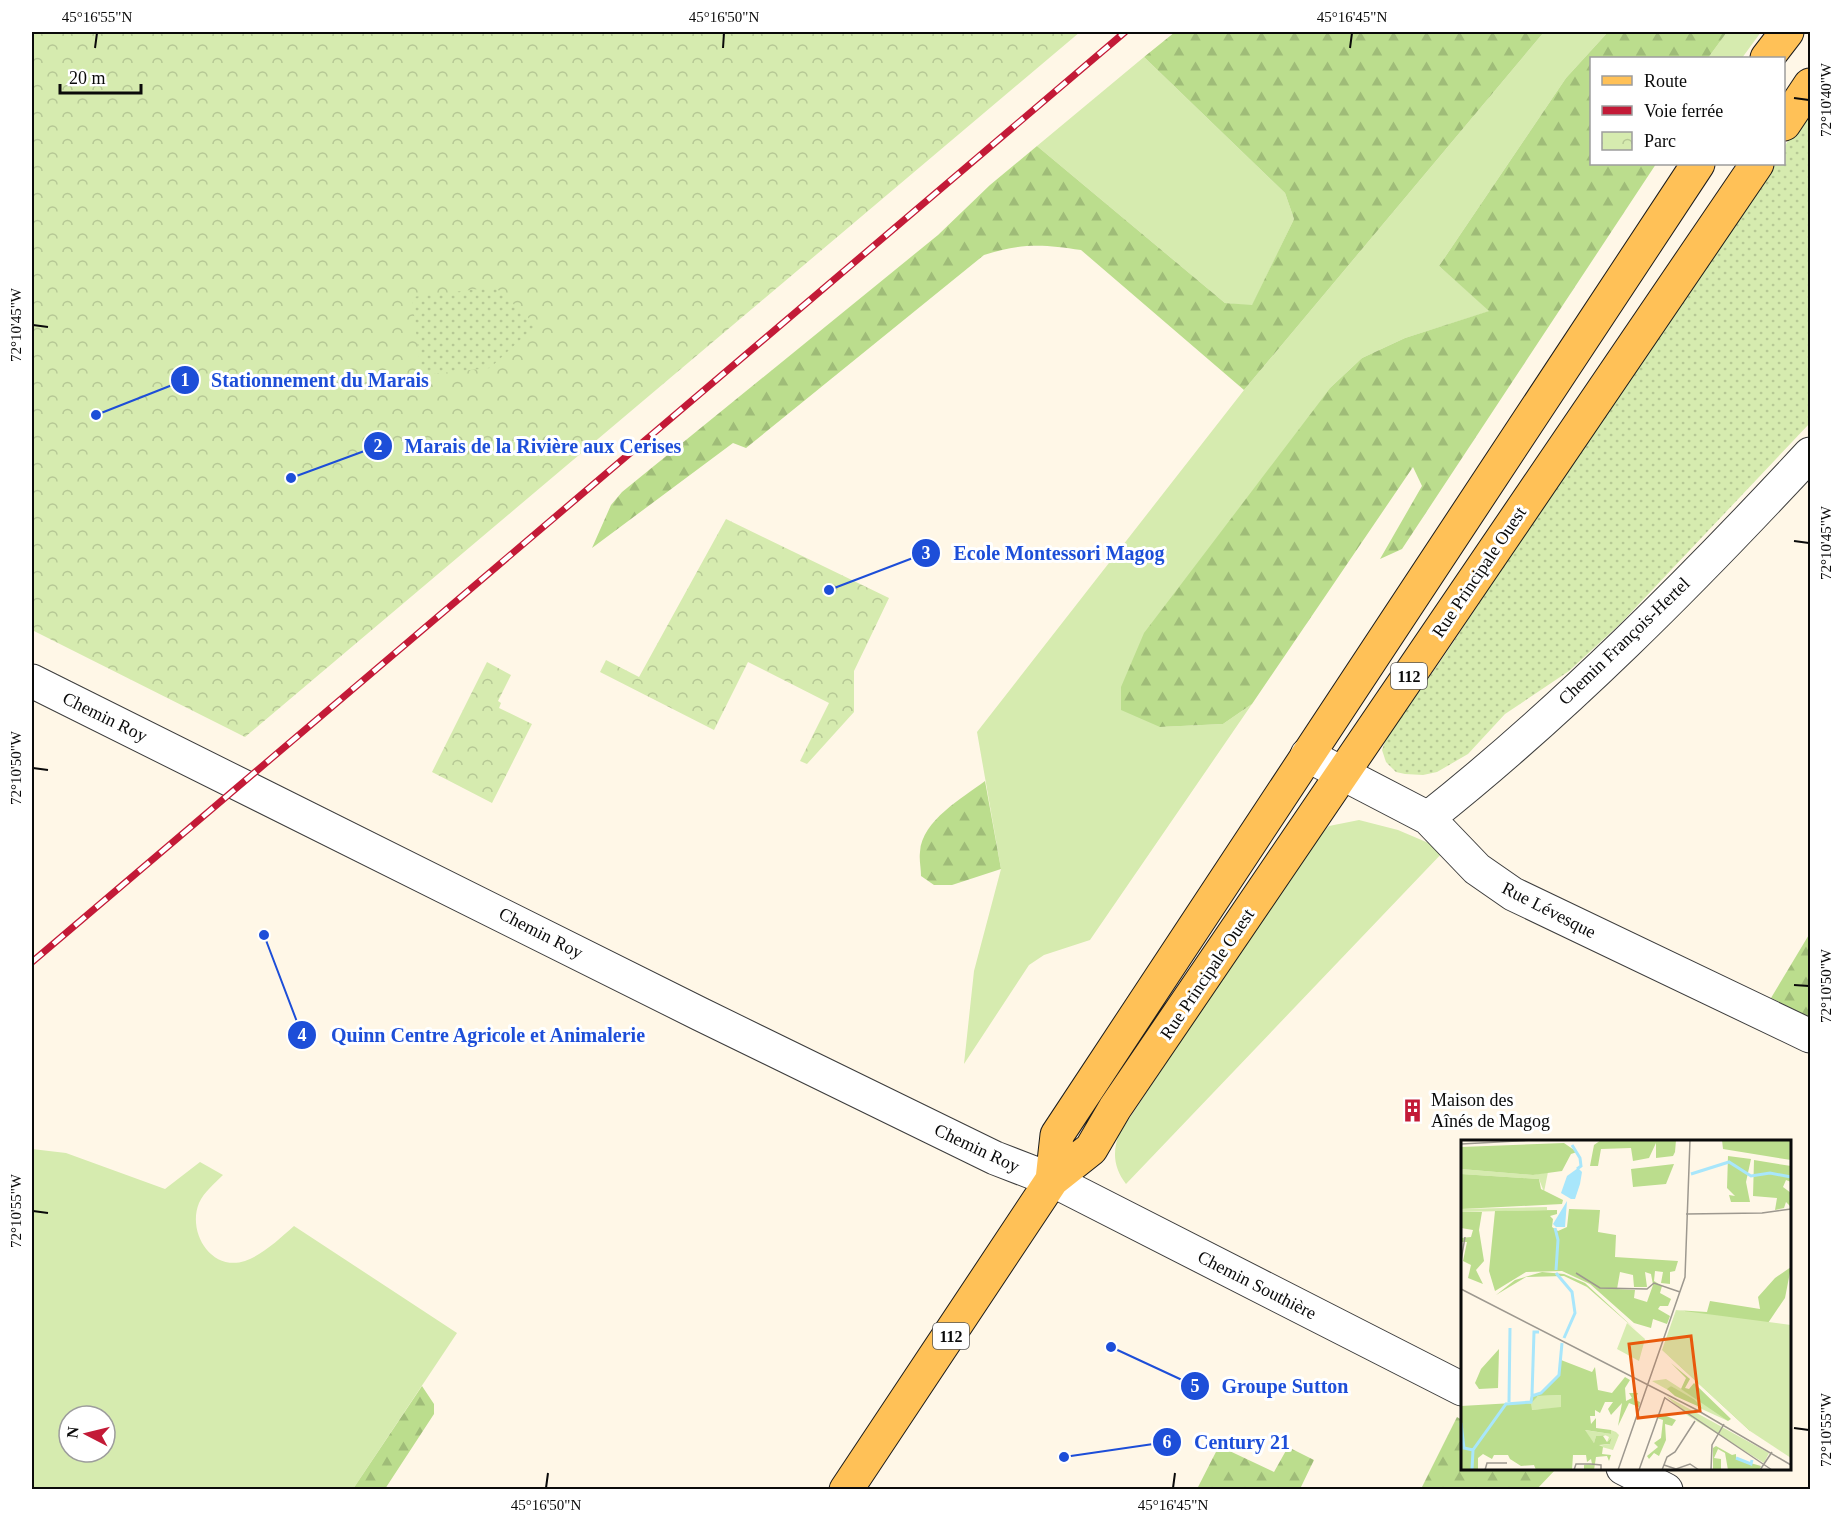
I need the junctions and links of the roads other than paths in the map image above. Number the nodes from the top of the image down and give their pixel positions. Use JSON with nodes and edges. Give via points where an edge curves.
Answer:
{"nodes":[{"id":1,"x":1787,"y":32,"type":"edge"},
{"id":2,"x":1768,"y":57,"type":"edge"},
{"id":3,"x":1810,"y":85,"type":"edge"},
{"id":4,"x":1785,"y":122,"type":"edge"},
{"id":5,"x":1697,"y":165,"type":"edge"},
{"id":6,"x":1756,"y":165,"type":"edge"},
{"id":7,"x":1810,"y":454,"type":"edge"},
{"id":8,"x":32,"y":681,"type":"edge"},
{"id":9,"x":1307,"y":756,"type":"junction"},
{"id":10,"x":1342,"y":774,"type":"junction"},
{"id":11,"x":1428,"y":818,"type":"junction"},
{"id":12,"x":1810,"y":1036,"type":"edge"},
{"id":13,"x":1052,"y":1180,"type":"junction"},
{"id":14,"x":1461,"y":1388,"type":"edge"},
{"id":15,"x":1627,"y":1470,"type":"edge"},
{"id":16,"x":846,"y":1490,"type":"edge"},
{"id":17,"x":1666,"y":1490,"type":"edge"}],
"edges":[{"from":1,"to":2,"type":"main road"},
{"from":3,"to":4,"type":"main road"},
{"from":5,"to":9,"type":"main road","name":"Rue Principale Ouest","number":"112"},
{"from":6,"to":10,"type":"main road","name":"Rue Principale Ouest","number":"112"},
{"from":7,"to":11,"type":"street","name":"Chemin François-Hertel","via":[[1615,652]]},
{"from":8,"to":13,"type":"street","name":"Chemin Roy","via":[[849,1087],[995,1158]]},
{"from":9,"to":10,"type":"street","name":"Rue Lévesque"},
{"from":9,"to":13,"type":"main road","name":"Rue Principale Ouest","number":"112","via":[[1057,1136]]},
{"from":10,"to":11,"type":"street","name":"Rue Lévesque"},
{"from":10,"to":13,"type":"main road","name":"Rue Principale Ouest","number":"112","via":[[1090,1149]]},
{"from":11,"to":12,"type":"street","name":"Rue Lévesque","via":[[1476,869],[1513,894]]},
{"from":13,"to":14,"type":"street","name":"Chemin Southière"},
{"from":13,"to":16,"type":"main road","name":"Rue Principale Ouest","number":"112"},
{"from":15,"to":17,"type":"street"}]}
